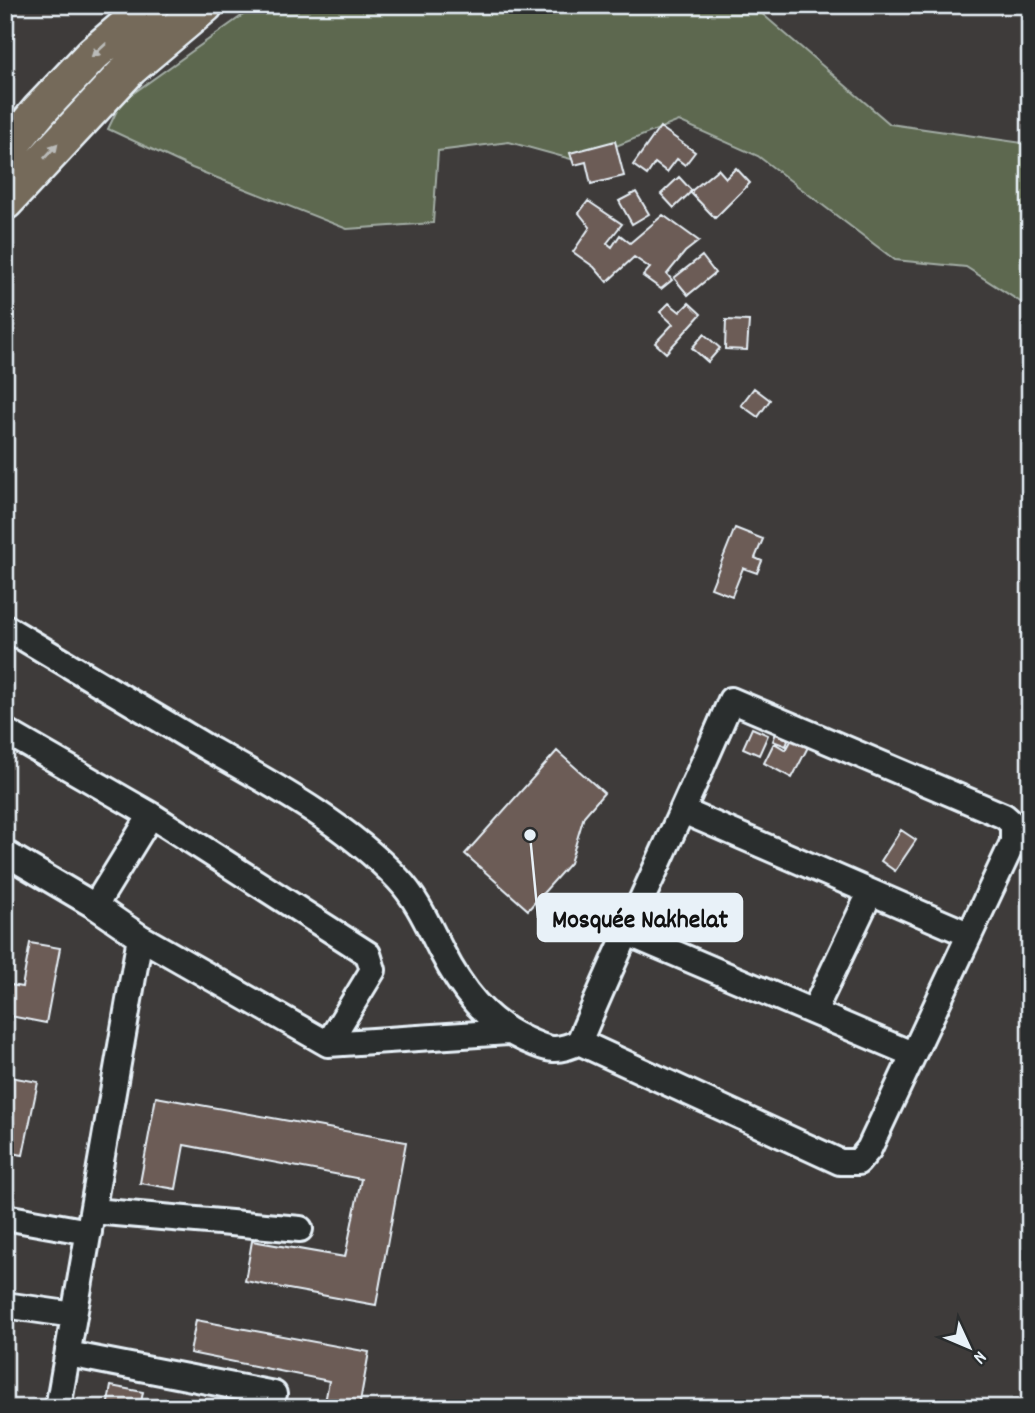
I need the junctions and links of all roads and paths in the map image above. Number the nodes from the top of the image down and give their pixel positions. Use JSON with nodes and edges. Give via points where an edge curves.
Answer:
{"nodes":[{"id":1,"x":150,"y":5,"type":"edge"},
{"id":2,"x":205,"y":5,"type":"edge"},
{"id":3,"x":5,"y":152,"type":"edge"},
{"id":4,"x":5,"y":202,"type":"edge"},
{"id":5,"x":5,"y":627,"type":"edge"},
{"id":6,"x":5,"y":731,"type":"edge"},
{"id":7,"x":683,"y":811,"type":"junction"},
{"id":8,"x":151,"y":815,"type":"junction"},
{"id":9,"x":5,"y":853,"type":"edge"},
{"id":10,"x":870,"y":893,"type":"junction"},
{"id":11,"x":95,"y":906,"type":"junction"},
{"id":12,"x":625,"y":932,"type":"junction"},
{"id":13,"x":968,"y":934,"type":"junction"},
{"id":14,"x":140,"y":937,"type":"junction"},
{"id":15,"x":814,"y":1011,"type":"junction"},
{"id":16,"x":508,"y":1032,"type":"junction"},
{"id":17,"x":579,"y":1042,"type":"junction"},
{"id":18,"x":328,"y":1044,"type":"junction"},
{"id":19,"x":912,"y":1054,"type":"junction"},
{"id":20,"x":5,"y":1217,"type":"edge"},
{"id":21,"x":91,"y":1222,"type":"junction"},
{"id":22,"x":300,"y":1229,"type":"dead end"},
{"id":23,"x":5,"y":1306,"type":"edge"},
{"id":24,"x":74,"y":1315,"type":"junction"},
{"id":25,"x":68,"y":1354,"type":"junction"},
{"id":26,"x":274,"y":1394,"type":"dead end"},
{"id":27,"x":58,"y":1408,"type":"edge"}],
"edges":[{"from":1,"to":3,"type":"highway","one_way":true,"via":[[93,54]]},
{"from":4,"to":2,"type":"highway","one_way":true,"via":[[130,68]]},
{"from":5,"to":16,"type":"street","via":[[290,796],[358,843],[400,880],[422,911],[463,989],[483,1013]]},
{"from":6,"to":8,"type":"street"},
{"from":7,"to":10,"type":"street"},
{"from":7,"to":12,"type":"street"},
{"from":7,"to":13,"type":"street","via":[[731,700],[979,805],[1013,824],[1013,842]]},
{"from":8,"to":11,"type":"street"},
{"from":8,"to":18,"type":"street","via":[[368,954],[373,970]]},
{"from":9,"to":11,"type":"street"},
{"from":10,"to":13,"type":"street"},
{"from":10,"to":15,"type":"street"},
{"from":11,"to":14,"type":"street"},
{"from":12,"to":15,"type":"street"},
{"from":12,"to":17,"type":"street"},
{"from":13,"to":19,"type":"street"},
{"from":14,"to":18,"type":"street"},
{"from":14,"to":21,"type":"street"},
{"from":15,"to":19,"type":"street"},
{"from":16,"to":17,"type":"street","via":[[546,1049],[564,1049]]},
{"from":16,"to":18,"type":"street"},
{"from":17,"to":19,"type":"street","via":[[840,1162],[858,1162],[869,1149]]},
{"from":20,"to":21,"type":"street"},
{"from":21,"to":22,"type":"street"},
{"from":21,"to":24,"type":"street"},
{"from":23,"to":24,"type":"street"},
{"from":24,"to":25,"type":"street"},
{"from":25,"to":26,"type":"street"},
{"from":25,"to":27,"type":"street"}]}
